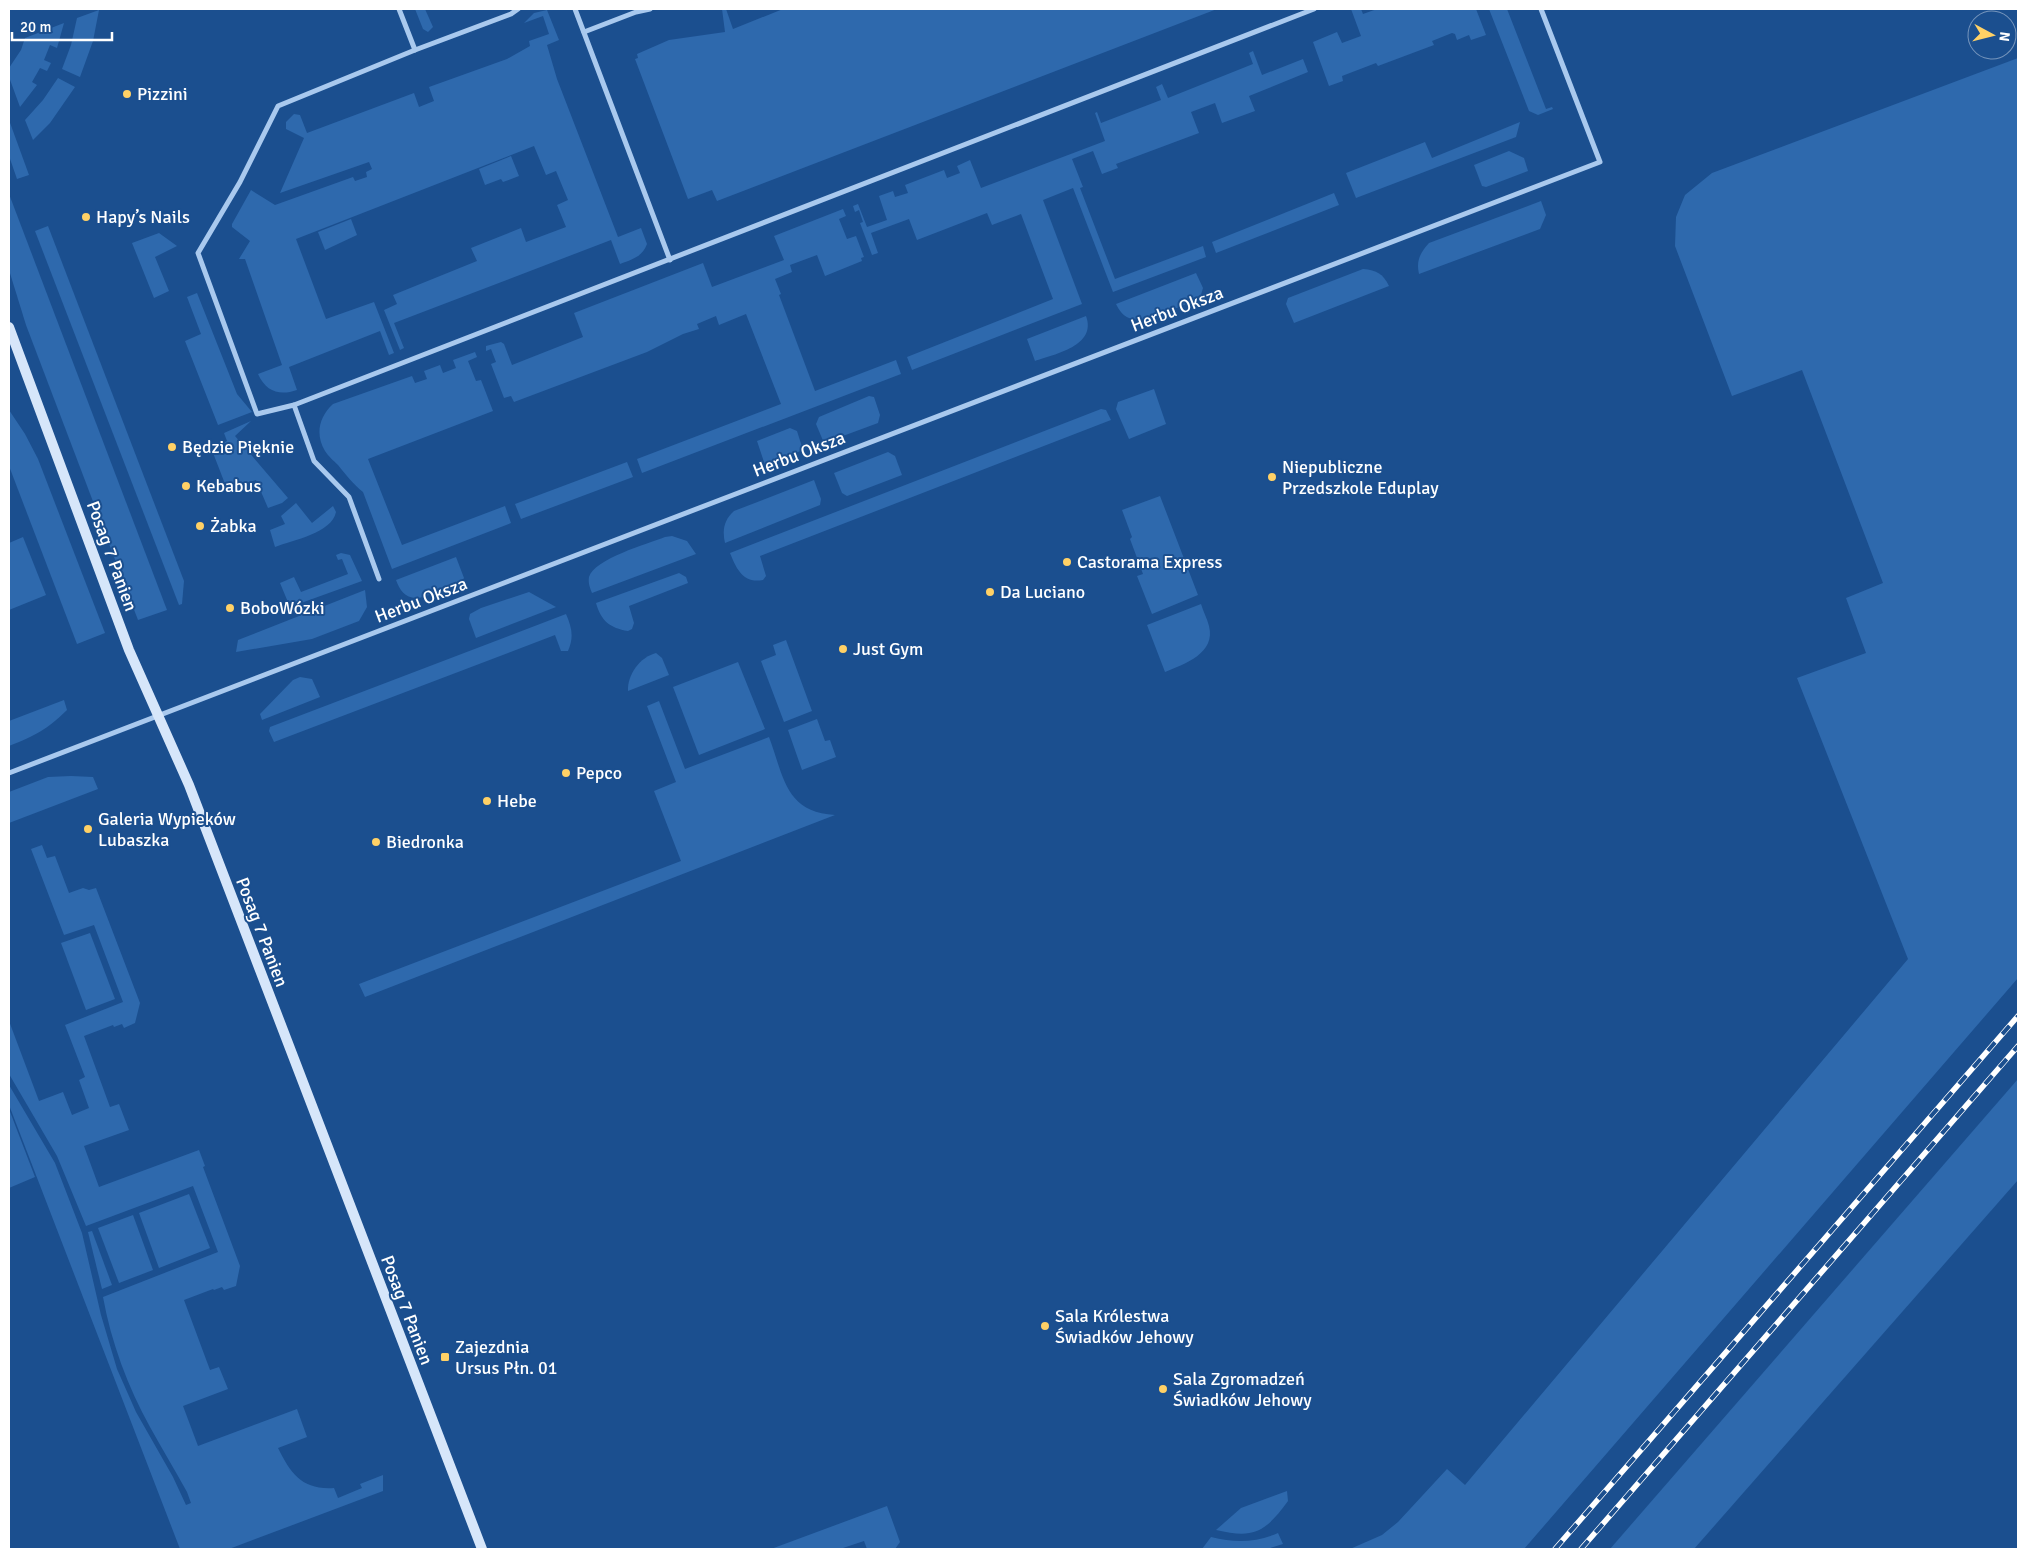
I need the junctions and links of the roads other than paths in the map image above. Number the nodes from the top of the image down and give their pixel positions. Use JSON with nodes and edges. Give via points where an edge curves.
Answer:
{"nodes":[{"id":1,"x":400,"y":9,"type":"edge"},
{"id":2,"x":518,"y":9,"type":"edge"},
{"id":3,"x":574,"y":9,"type":"edge"},
{"id":4,"x":650,"y":9,"type":"edge"},
{"id":5,"x":1314,"y":9,"type":"edge"},
{"id":6,"x":1541,"y":9,"type":"edge"},
{"id":7,"x":584,"y":32,"type":"junction"},
{"id":8,"x":415,"y":50,"type":"junction"},
{"id":9,"x":670,"y":260,"type":"junction"},
{"id":10,"x":9,"y":327,"type":"edge"},
{"id":11,"x":294,"y":405,"type":"junction"},
{"id":12,"x":379,"y":579,"type":"dead end"},
{"id":13,"x":158,"y":715,"type":"junction"},
{"id":14,"x":9,"y":773,"type":"edge"},
{"id":15,"x":482,"y":1549,"type":"edge"}],
"edges":[{"from":1,"to":8,"type":"street"},
{"from":2,"to":8,"type":"street"},
{"from":3,"to":7,"type":"street"},
{"from":4,"to":7,"type":"street"},
{"from":5,"to":9,"type":"street"},
{"from":6,"to":13,"type":"street","name":"Herbu Oksza","via":[[1600,162]]},
{"from":7,"to":9,"type":"street"},
{"from":8,"to":11,"type":"street","via":[[278,106],[240,182],[198,254],[257,414]]},
{"from":9,"to":11,"type":"street"},
{"from":10,"to":13,"type":"street","name":"Posag 7 Panien","via":[[132,656]]},
{"from":11,"to":12,"type":"street","via":[[314,461],[349,497]]},
{"from":13,"to":14,"type":"street","name":"Herbu Oksza"},
{"from":13,"to":15,"type":"street","name":"Posag 7 Panien","via":[[189,785]]}]}
